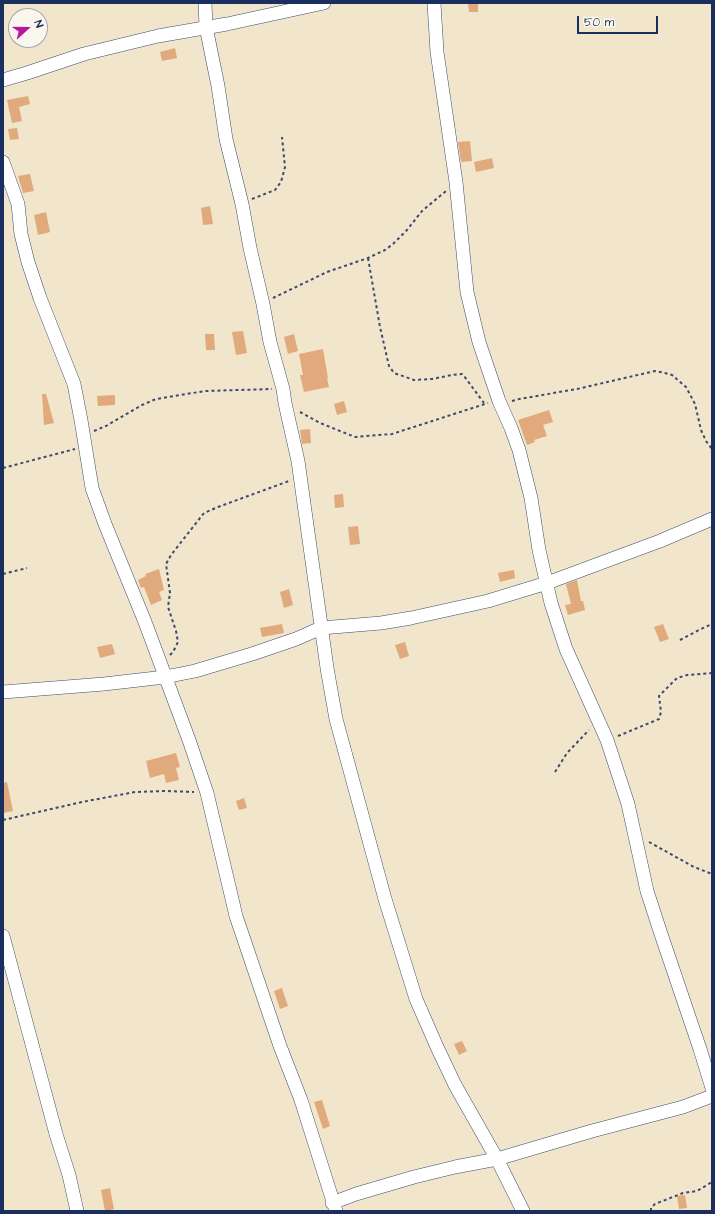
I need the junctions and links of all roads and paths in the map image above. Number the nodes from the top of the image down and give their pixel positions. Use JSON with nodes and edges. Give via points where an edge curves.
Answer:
{"nodes":[{"id":1,"x":205,"y":3,"type":"edge"},
{"id":2,"x":324,"y":3,"type":"edge"},
{"id":3,"x":434,"y":3,"type":"edge"},
{"id":4,"x":206,"y":27,"type":"junction"},
{"id":5,"x":3,"y":80,"type":"edge"},
{"id":6,"x":282,"y":137,"type":"dead end"},
{"id":7,"x":3,"y":162,"type":"edge"},
{"id":8,"x":456,"y":182,"type":"junction"},
{"id":9,"x":242,"y":204,"type":"junction"},
{"id":10,"x":368,"y":258,"type":"junction"},
{"id":11,"x":263,"y":304,"type":"junction"},
{"id":12,"x":283,"y":388,"type":"junction"},
{"id":13,"x":499,"y":401,"type":"junction"},
{"id":14,"x":285,"y":403,"type":"junction"},
{"id":15,"x":484,"y":403,"type":"junction"},
{"id":16,"x":85,"y":440,"type":"junction"},
{"id":17,"x":712,"y":449,"type":"edge"},
{"id":18,"x":3,"y":468,"type":"edge"},
{"id":19,"x":301,"y":477,"type":"junction"},
{"id":20,"x":712,"y":519,"type":"edge"},
{"id":21,"x":26,"y":568,"type":"dead end"},
{"id":22,"x":3,"y":574,"type":"edge"},
{"id":23,"x":547,"y":583,"type":"junction"},
{"id":24,"x":712,"y":624,"type":"edge"},
{"id":25,"x":321,"y":628,"type":"junction"},
{"id":26,"x":680,"y":640,"type":"dead end"},
{"id":27,"x":163,"y":670,"type":"junction"},
{"id":28,"x":712,"y":673,"type":"edge"},
{"id":29,"x":3,"y":692,"type":"edge"},
{"id":30,"x":599,"y":721,"type":"junction"},
{"id":31,"x":607,"y":740,"type":"junction"},
{"id":32,"x":555,"y":772,"type":"dead end"},
{"id":33,"x":207,"y":793,"type":"junction"},
{"id":34,"x":3,"y":820,"type":"edge"},
{"id":35,"x":635,"y":834,"type":"junction"},
{"id":36,"x":712,"y":874,"type":"edge"},
{"id":37,"x":3,"y":936,"type":"edge"},
{"id":38,"x":712,"y":1088,"type":"edge"},
{"id":39,"x":712,"y":1096,"type":"edge"},
{"id":40,"x":497,"y":1159,"type":"junction"},
{"id":41,"x":712,"y":1182,"type":"edge"},
{"id":42,"x":334,"y":1207,"type":"edge"},
{"id":43,"x":77,"y":1211,"type":"edge"},
{"id":44,"x":523,"y":1211,"type":"edge"},
{"id":45,"x":651,"y":1211,"type":"edge"}],
"edges":[{"from":1,"to":4,"type":"street"},
{"from":2,"to":4,"type":"street"},
{"from":3,"to":8,"type":"street","via":[[437,52]]},
{"from":4,"to":5,"type":"street","via":[[84,54]]},
{"from":4,"to":9,"type":"street","via":[[226,139]]},
{"from":6,"to":9,"type":"path","via":[[285,167],[281,182],[274,190]]},
{"from":7,"to":16,"type":"street","via":[[18,204],[21,234],[28,262],[74,384]]},
{"from":8,"to":10,"type":"path","via":[[422,211],[394,244]]},
{"from":8,"to":13,"type":"street","via":[[467,292],[479,342]]},
{"from":9,"to":11,"type":"street"},
{"from":10,"to":11,"type":"path","via":[[327,272]]},
{"from":10,"to":15,"type":"path","via":[[389,366],[394,373],[414,380],[462,374]]},
{"from":11,"to":12,"type":"street"},
{"from":12,"to":14,"type":"street"},
{"from":12,"to":16,"type":"path","via":[[205,391],[156,399]]},
{"from":13,"to":15,"type":"path"},
{"from":13,"to":17,"type":"path","via":[[504,403],[577,389],[654,371],[665,373],[672,375],[686,387],[695,404],[706,440]]},
{"from":13,"to":23,"type":"street","via":[[511,428],[531,498]]},
{"from":14,"to":15,"type":"path","via":[[320,423],[355,437],[392,434]]},
{"from":14,"to":19,"type":"street"},
{"from":16,"to":18,"type":"path"},
{"from":16,"to":27,"type":"street","via":[[92,488]]},
{"from":19,"to":25,"type":"street"},
{"from":19,"to":27,"type":"path","via":[[204,513],[171,555],[166,564],[170,593],[168,607],[178,642]]},
{"from":20,"to":23,"type":"street","via":[[660,542]]},
{"from":21,"to":22,"type":"path"},
{"from":23,"to":25,"type":"street","via":[[434,614],[381,623]]},
{"from":23,"to":30,"type":"street","via":[[566,649]]},
{"from":24,"to":26,"type":"path"},
{"from":25,"to":27,"type":"street","via":[[296,639],[195,671]]},
{"from":25,"to":40,"type":"street","via":[[336,719],[385,899],[416,999],[455,1085]]},
{"from":27,"to":29,"type":"street","via":[[104,684]]},
{"from":27,"to":33,"type":"street"},
{"from":28,"to":31,"type":"path","via":[[677,678],[659,696],[659,719]]},
{"from":30,"to":31,"type":"street"},
{"from":30,"to":32,"type":"path","via":[[567,753]]},
{"from":31,"to":35,"type":"street"},
{"from":33,"to":34,"type":"path","via":[[135,792]]},
{"from":33,"to":42,"type":"street","via":[[236,916],[313,1136]]},
{"from":35,"to":36,"type":"path","via":[[694,867]]},
{"from":35,"to":38,"type":"street","via":[[650,898]]},
{"from":37,"to":43,"type":"street"},
{"from":39,"to":40,"type":"street","via":[[683,1107]]},
{"from":40,"to":42,"type":"street","via":[[414,1177],[356,1194]]},
{"from":40,"to":44,"type":"street"},
{"from":41,"to":45,"type":"path","via":[[697,1191],[683,1193],[655,1204]]}]}
